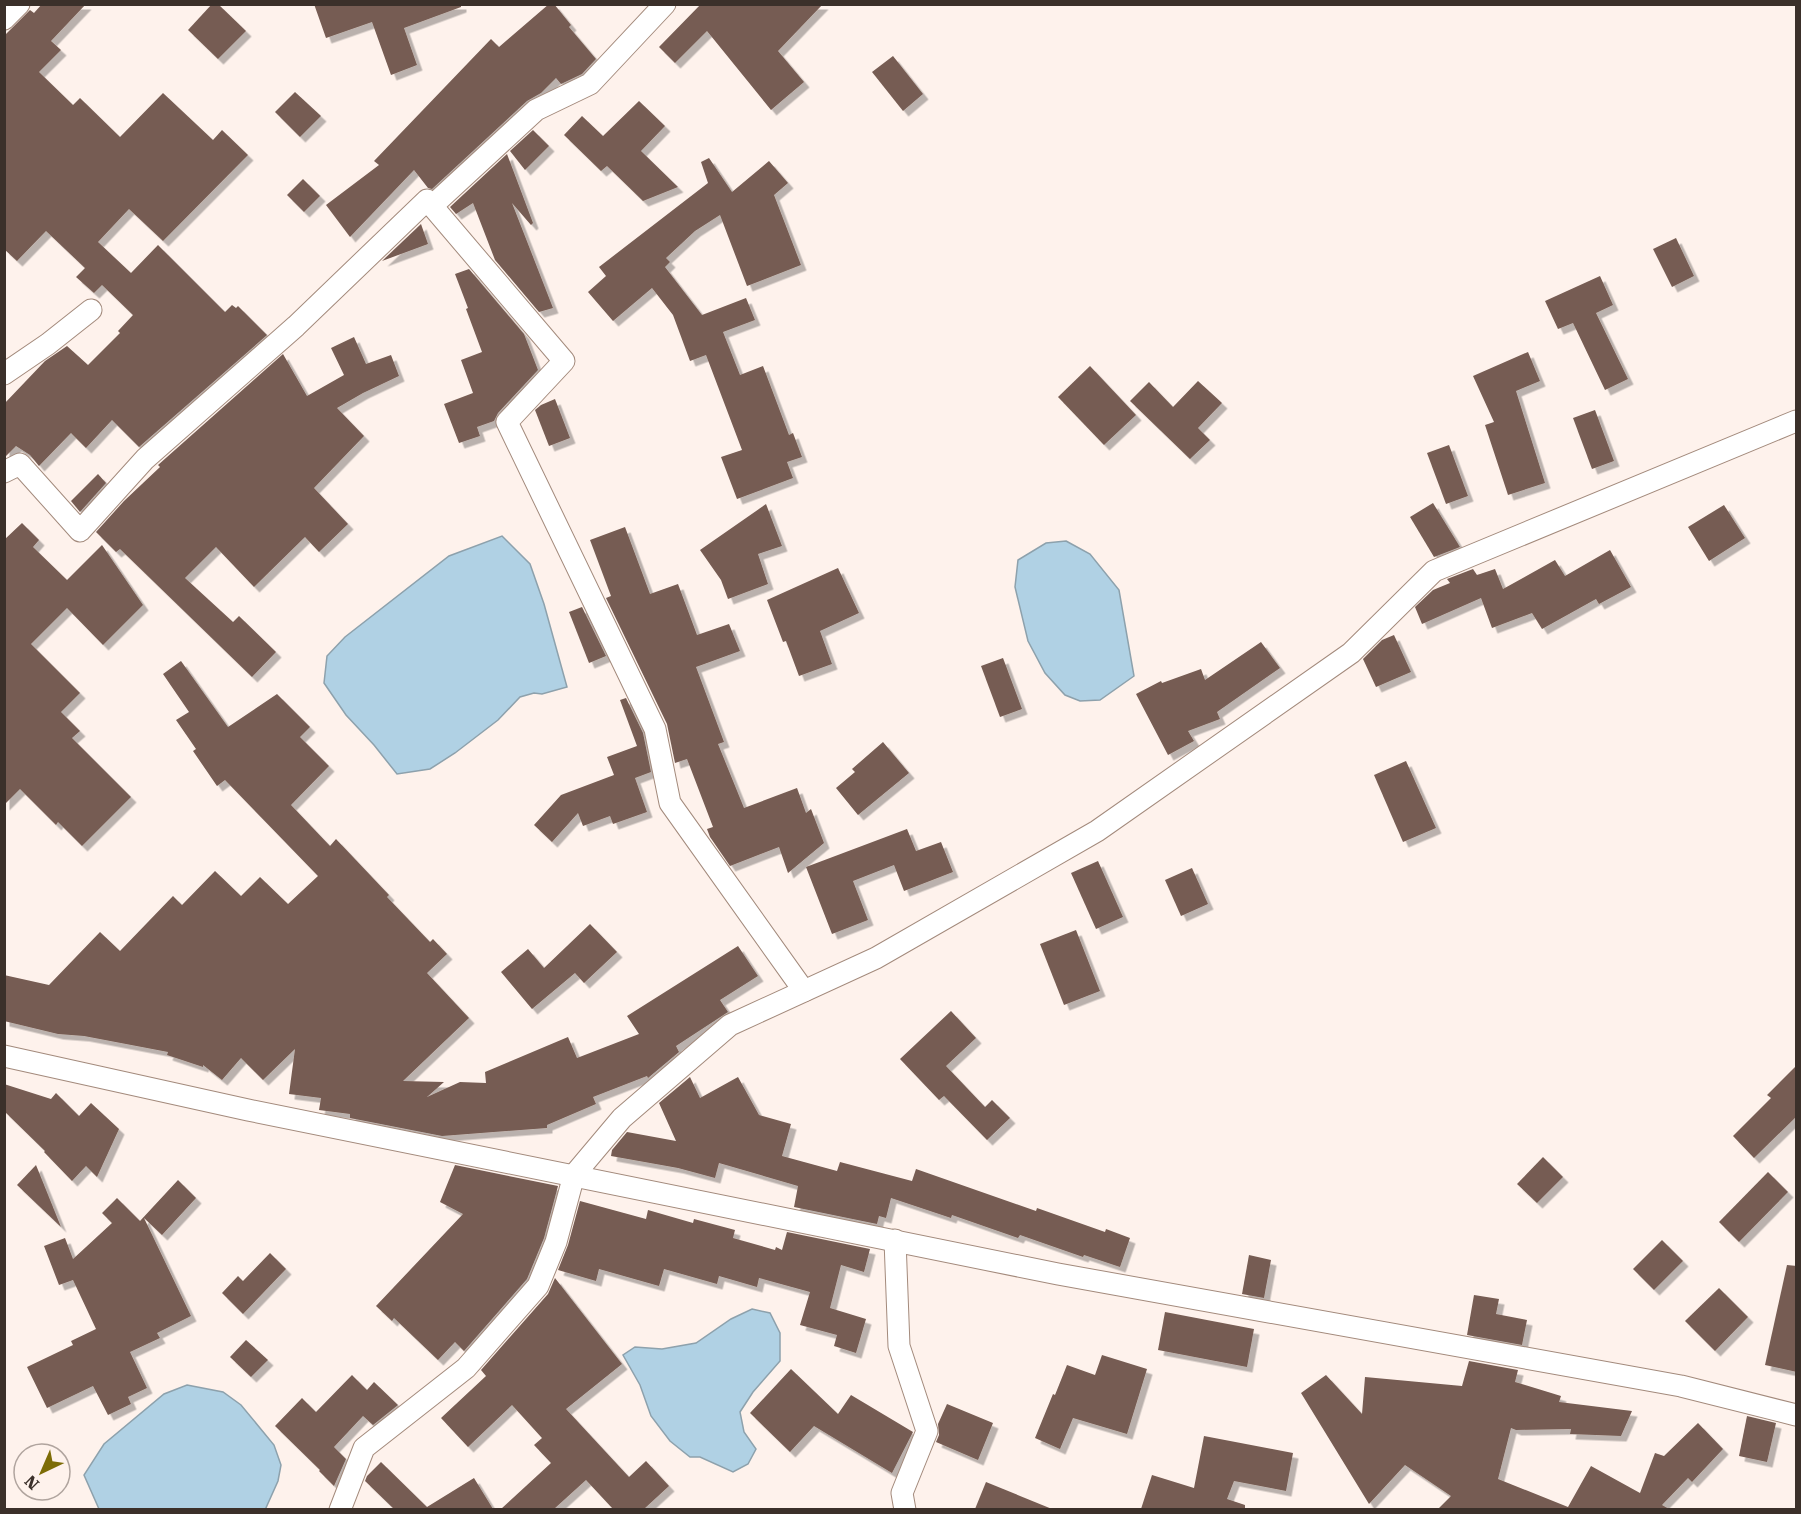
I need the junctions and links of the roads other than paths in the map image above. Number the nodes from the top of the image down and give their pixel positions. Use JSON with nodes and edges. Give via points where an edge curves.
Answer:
{"nodes":[{"id":1,"x":20,"y":4,"type":"edge"},
{"id":2,"x":665,"y":4,"type":"edge"},
{"id":3,"x":4,"y":19,"type":"edge"},
{"id":4,"x":432,"y":206,"type":"junction"},
{"id":5,"x":91,"y":310,"type":"dead end"},
{"id":6,"x":4,"y":374,"type":"edge"},
{"id":7,"x":1797,"y":421,"type":"edge"},
{"id":8,"x":4,"y":472,"type":"edge"},
{"id":9,"x":804,"y":991,"type":"junction"},
{"id":10,"x":4,"y":1056,"type":"edge"},
{"id":11,"x":574,"y":1175,"type":"junction"},
{"id":12,"x":894,"y":1240,"type":"junction"},
{"id":13,"x":1797,"y":1415,"type":"edge"},
{"id":14,"x":340,"y":1509,"type":"edge"},
{"id":15,"x":905,"y":1509,"type":"edge"}],
"edges":[{"from":1,"to":3,"type":"street"},
{"from":2,"to":4,"type":"street","via":[[590,84],[536,110]]},
{"from":4,"to":8,"type":"street","via":[[427,200],[296,326],[145,459],[80,531],[20,464]]},
{"from":4,"to":9,"type":"street","via":[[564,361],[507,422],[656,729],[670,803]]},
{"from":5,"to":6,"type":"street"},
{"from":7,"to":9,"type":"street","via":[[1434,571],[1351,653],[1097,831],[876,958]]},
{"from":9,"to":11,"type":"street","via":[[730,1025],[622,1118]]},
{"from":10,"to":11,"type":"street"},
{"from":11,"to":12,"type":"street"},
{"from":11,"to":14,"type":"street","via":[[556,1242],[537,1286],[466,1368],[364,1448]]},
{"from":12,"to":13,"type":"street","via":[[1058,1274],[1681,1386]]},
{"from":12,"to":15,"type":"street","via":[[899,1346],[927,1431],[902,1493]]}]}
